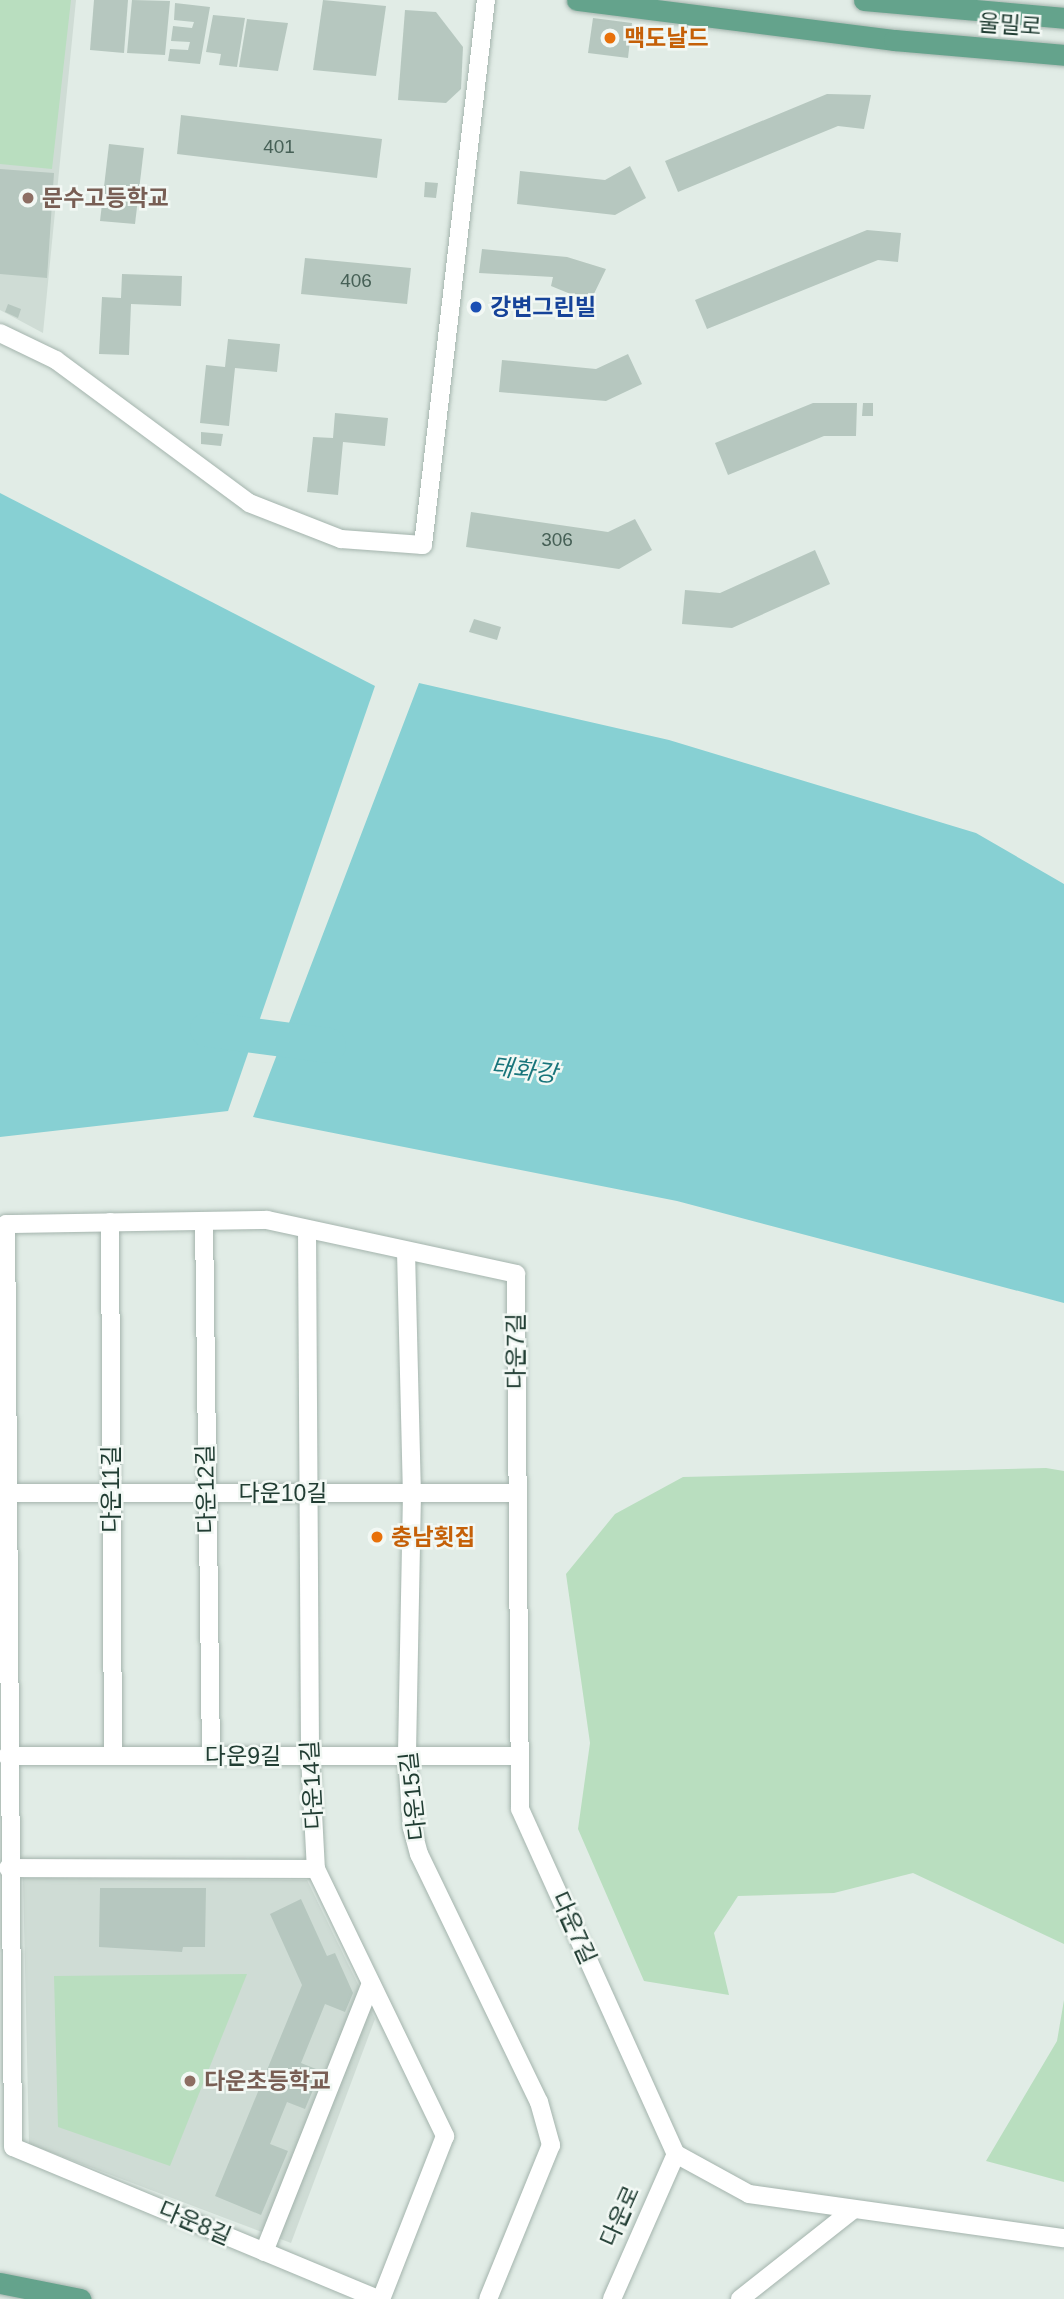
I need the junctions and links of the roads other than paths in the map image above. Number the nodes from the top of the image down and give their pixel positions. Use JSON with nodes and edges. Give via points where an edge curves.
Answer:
{"nodes":[{"id":1,"x":486,"y":0,"type":"edge"},
{"id":2,"x":577,"y":0,"type":"edge"},
{"id":3,"x":864,"y":0,"type":"edge"},
{"id":4,"x":1064,"y":18,"type":"edge"},
{"id":5,"x":1064,"y":55,"type":"edge"},
{"id":6,"x":0,"y":333,"type":"edge"},
{"id":7,"x":204,"y":1221,"type":"junction"},
{"id":8,"x":110,"y":1222,"type":"junction"},
{"id":9,"x":306,"y":1229,"type":"junction"},
{"id":10,"x":405,"y":1251,"type":"junction"},
{"id":11,"x":7,"y":1493,"type":"junction"},
{"id":12,"x":111,"y":1493,"type":"junction"},
{"id":13,"x":206,"y":1493,"type":"junction"},
{"id":14,"x":308,"y":1493,"type":"junction"},
{"id":15,"x":412,"y":1493,"type":"junction"},
{"id":16,"x":517,"y":1493,"type":"junction"},
{"id":17,"x":520,"y":1755,"type":"junction"},
{"id":18,"x":7,"y":1756,"type":"junction"},
{"id":19,"x":113,"y":1756,"type":"junction"},
{"id":20,"x":211,"y":1756,"type":"junction"},
{"id":21,"x":310,"y":1756,"type":"junction"},
{"id":22,"x":407,"y":1756,"type":"junction"},
{"id":23,"x":8,"y":1868,"type":"junction"},
{"id":24,"x":316,"y":1869,"type":"junction"},
{"id":25,"x":371,"y":1983,"type":"junction"},
{"id":26,"x":13,"y":2147,"type":"joint"},
{"id":27,"x":676,"y":2154,"type":"junction"},
{"id":28,"x":854,"y":2209,"type":"junction"},
{"id":29,"x":1064,"y":2238,"type":"edge"},
{"id":30,"x":264,"y":2252,"type":"junction"},
{"id":31,"x":0,"y":2283,"type":"edge"},
{"id":32,"x":80,"y":2299,"type":"edge"},
{"id":33,"x":379,"y":2299,"type":"edge"},
{"id":34,"x":488,"y":2299,"type":"edge"},
{"id":35,"x":612,"y":2299,"type":"edge"},
{"id":36,"x":740,"y":2299,"type":"edge"}],
"edges":[{"from":1,"to":6,"type":"street","via":[[423,545],[341,538],[249,503],[56,360]]},
{"from":2,"to":5,"type":"main road","name":"울밀로","via":[[894,40]]},
{"from":3,"to":4,"type":"main road","name":"울밀로"},
{"from":7,"to":8,"type":"street","name":"다운7길"},
{"from":7,"to":9,"type":"street","name":"다운7길","via":[[267,1220]]},
{"from":7,"to":13,"type":"street","name":"다운12길"},
{"from":8,"to":11,"type":"street","name":"다운7길","via":[[6,1224]]},
{"from":8,"to":12,"type":"street","name":"다운11길"},
{"from":9,"to":10,"type":"street","name":"다운7길"},
{"from":9,"to":14,"type":"street","name":"다운14길"},
{"from":10,"to":15,"type":"street","name":"다운15길"},
{"from":10,"to":16,"type":"street","name":"다운7길","via":[[516,1274]]},
{"from":11,"to":12,"type":"street","name":"다운10길"},
{"from":11,"to":18,"type":"street","name":"다운7길"},
{"from":12,"to":13,"type":"street","name":"다운10길"},
{"from":12,"to":19,"type":"street","name":"다운11길"},
{"from":13,"to":14,"type":"street","name":"다운10길"},
{"from":13,"to":20,"type":"street","name":"다운12길"},
{"from":14,"to":15,"type":"street","name":"다운10길"},
{"from":14,"to":21,"type":"street","name":"다운14길"},
{"from":15,"to":16,"type":"street","name":"다운10길"},
{"from":15,"to":22,"type":"street","name":"다운15길"},
{"from":16,"to":17,"type":"street","name":"다운7길"},
{"from":17,"to":22,"type":"street","name":"다운9길"},
{"from":17,"to":27,"type":"street","name":"다운7길","via":[[520,1809]]},
{"from":18,"to":19,"type":"street","name":"다운9길"},
{"from":18,"to":23,"type":"street","name":"다운7길"},
{"from":19,"to":20,"type":"street","name":"다운9길"},
{"from":20,"to":21,"type":"street","name":"다운9길"},
{"from":21,"to":22,"type":"street","name":"다운9길"},
{"from":21,"to":24,"type":"street","name":"다운14길"},
{"from":22,"to":34,"type":"street","name":"다운15길","via":[[412,1828],[419,1854],[539,2102],[551,2145]]},
{"from":23,"to":24,"type":"street"},
{"from":23,"to":26,"type":"street","name":"다운7길"},
{"from":24,"to":25,"type":"street","name":"다운14길"},
{"from":25,"to":30,"type":"street"},
{"from":25,"to":33,"type":"street","name":"다운14길","via":[[446,2136]]},
{"from":26,"to":30,"type":"street","name":"다운8길"},
{"from":27,"to":28,"type":"street","via":[[749,2194]]},
{"from":27,"to":35,"type":"street","name":"다운로"},
{"from":28,"to":29,"type":"street"},
{"from":28,"to":36,"type":"street"},
{"from":30,"to":33,"type":"street","name":"다운8길"},
{"from":31,"to":32,"type":"main road"}]}
